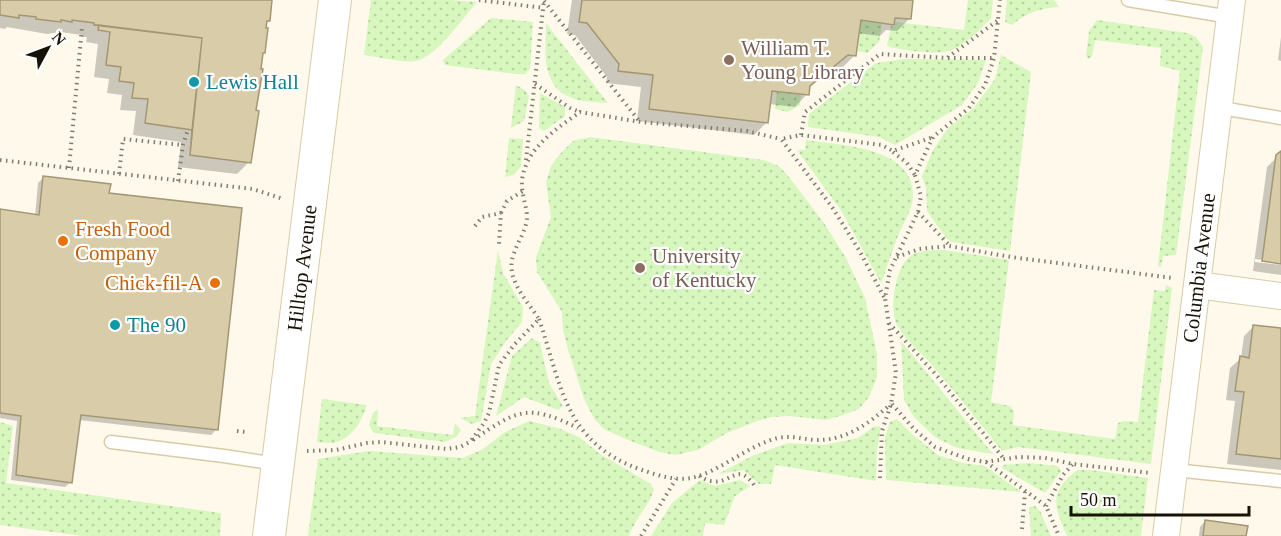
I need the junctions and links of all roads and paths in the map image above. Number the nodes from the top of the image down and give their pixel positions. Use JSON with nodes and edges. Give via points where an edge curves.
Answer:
{"nodes":[{"id":1,"x":335,"y":0,"type":"edge"},
{"id":2,"x":479,"y":0,"type":"edge"},
{"id":3,"x":1000,"y":0,"type":"edge"},
{"id":4,"x":1128,"y":0,"type":"edge"},
{"id":5,"x":543,"y":8,"type":"junction"},
{"id":6,"x":1231,"y":9,"type":"edge"},
{"id":7,"x":998,"y":20,"type":"junction"},
{"id":8,"x":82,"y":27,"type":"dead end"},
{"id":9,"x":947,"y":58,"type":"junction"},
{"id":10,"x":994,"y":58,"type":"junction"},
{"id":11,"x":535,"y":84,"type":"junction"},
{"id":12,"x":1220,"y":105,"type":"junction"},
{"id":13,"x":580,"y":112,"type":"junction"},
{"id":14,"x":1281,"y":118,"type":"edge"},
{"id":15,"x":641,"y":122,"type":"junction"},
{"id":16,"x":188,"y":129,"type":"dead end"},
{"id":17,"x":801,"y":135,"type":"junction"},
{"id":18,"x":933,"y":137,"type":"junction"},
{"id":19,"x":781,"y":139,"type":"junction"},
{"id":20,"x":183,"y":145,"type":"junction"},
{"id":21,"x":893,"y":151,"type":"junction"},
{"id":22,"x":0,"y":160,"type":"edge"},
{"id":23,"x":526,"y":163,"type":"junction"},
{"id":24,"x":69,"y":168,"type":"junction"},
{"id":25,"x":118,"y":174,"type":"junction"},
{"id":26,"x":915,"y":175,"type":"junction"},
{"id":27,"x":178,"y":181,"type":"junction"},
{"id":28,"x":523,"y":191,"type":"junction"},
{"id":29,"x":283,"y":199,"type":"dead end"},
{"id":30,"x":918,"y":212,"type":"junction"},
{"id":31,"x":501,"y":213,"type":"junction"},
{"id":32,"x":475,"y":226,"type":"dead end"},
{"id":33,"x":499,"y":244,"type":"dead end"},
{"id":34,"x":950,"y":246,"type":"junction"},
{"id":35,"x":896,"y":257,"type":"junction"},
{"id":36,"x":1198,"y":283,"type":"junction"},
{"id":37,"x":1281,"y":296,"type":"edge"},
{"id":38,"x":885,"y":298,"type":"junction"},
{"id":39,"x":539,"y":319,"type":"junction"},
{"id":40,"x":889,"y":323,"type":"junction"},
{"id":41,"x":891,"y":404,"type":"junction"},
{"id":42,"x":579,"y":428,"type":"junction"},
{"id":43,"x":237,"y":431,"type":"dead end"},
{"id":44,"x":246,"y":432,"type":"dead end"},
{"id":45,"x":111,"y":442,"type":"dead end"},
{"id":46,"x":470,"y":442,"type":"junction"},
{"id":47,"x":307,"y":451,"type":"dead end"},
{"id":48,"x":1004,"y":459,"type":"junction"},
{"id":49,"x":985,"y":462,"type":"junction"},
{"id":50,"x":278,"y":464,"type":"junction"},
{"id":51,"x":1073,"y":464,"type":"junction"},
{"id":52,"x":1174,"y":473,"type":"junction"},
{"id":53,"x":698,"y":475,"type":"junction"},
{"id":54,"x":880,"y":478,"type":"dead end"},
{"id":55,"x":676,"y":479,"type":"junction"},
{"id":56,"x":1281,"y":481,"type":"edge"},
{"id":57,"x":754,"y":485,"type":"dead end"},
{"id":58,"x":1026,"y":491,"type":"junction"},
{"id":59,"x":1046,"y":506,"type":"junction"},
{"id":60,"x":1022,"y":529,"type":"dead end"},
{"id":61,"x":270,"y":536,"type":"edge"},
{"id":62,"x":642,"y":536,"type":"edge"},
{"id":63,"x":1059,"y":536,"type":"edge"},
{"id":64,"x":1166,"y":536,"type":"edge"}],
"edges":[{"from":1,"to":50,"type":"street","name":"Hilltop Avenue"},
{"from":2,"to":5,"type":"path"},
{"from":3,"to":7,"type":"path"},
{"from":4,"to":6,"type":"lane"},
{"from":5,"to":11,"type":"path"},
{"from":5,"to":15,"type":"path","via":[[544,0]]},
{"from":6,"to":12,"type":"street","name":"Columbia Avenue"},
{"from":7,"to":9,"type":"path"},
{"from":7,"to":10,"type":"path"},
{"from":8,"to":24,"type":"path"},
{"from":9,"to":10,"type":"path"},
{"from":9,"to":17,"type":"path","via":[[880,54],[805,112]]},
{"from":10,"to":18,"type":"path","via":[[986,85],[976,99]]},
{"from":11,"to":13,"type":"path"},
{"from":11,"to":23,"type":"path"},
{"from":12,"to":14,"type":"lane"},
{"from":12,"to":36,"type":"street","name":"Columbia Avenue"},
{"from":13,"to":15,"type":"path"},
{"from":13,"to":23,"type":"path","via":[[544,140]]},
{"from":15,"to":19,"type":"path","via":[[747,131]]},
{"from":16,"to":20,"type":"path"},
{"from":17,"to":19,"type":"path"},
{"from":17,"to":21,"type":"path","via":[[882,145]]},
{"from":18,"to":21,"type":"path"},
{"from":18,"to":26,"type":"path"},
{"from":19,"to":38,"type":"path","via":[[832,207]]},
{"from":20,"to":25,"type":"path","via":[[123,139]]},
{"from":20,"to":27,"type":"path"},
{"from":21,"to":26,"type":"path"},
{"from":22,"to":24,"type":"path"},
{"from":23,"to":28,"type":"path"},
{"from":24,"to":25,"type":"path"},
{"from":25,"to":27,"type":"path"},
{"from":26,"to":30,"type":"path","via":[[921,196]]},
{"from":27,"to":29,"type":"path","via":[[253,189]]},
{"from":28,"to":31,"type":"path","via":[[507,201]]},
{"from":28,"to":39,"type":"path","via":[[526,226],[511,270]]},
{"from":30,"to":34,"type":"path"},
{"from":30,"to":35,"type":"path"},
{"from":31,"to":32,"type":"path","via":[[482,217]]},
{"from":31,"to":33,"type":"path"},
{"from":34,"to":35,"type":"path","via":[[919,249]]},
{"from":34,"to":36,"type":"path"},
{"from":35,"to":38,"type":"path"},
{"from":36,"to":37,"type":"street"},
{"from":36,"to":52,"type":"street","name":"Columbia Avenue"},
{"from":38,"to":40,"type":"path"},
{"from":39,"to":42,"type":"path","via":[[560,389]]},
{"from":39,"to":46,"type":"path","via":[[499,365],[489,413]]},
{"from":40,"to":41,"type":"path","via":[[896,373]]},
{"from":40,"to":48,"type":"path"},
{"from":41,"to":49,"type":"path","via":[[935,447]]},
{"from":41,"to":53,"type":"path","via":[[854,432],[828,439],[778,438]]},
{"from":41,"to":54,"type":"path","via":[[882,431]]},
{"from":42,"to":46,"type":"path","via":[[554,417],[520,412]]},
{"from":42,"to":55,"type":"path","via":[[617,459]]},
{"from":43,"to":44,"type":"path"},
{"from":45,"to":50,"type":"lane"},
{"from":46,"to":47,"type":"path","via":[[447,449],[368,442],[336,450]]},
{"from":48,"to":49,"type":"path"},
{"from":48,"to":51,"type":"path","via":[[1045,458]]},
{"from":49,"to":58,"type":"path"},
{"from":50,"to":61,"type":"street","name":"Hilltop Avenue"},
{"from":51,"to":52,"type":"path"},
{"from":51,"to":59,"type":"path"},
{"from":52,"to":56,"type":"lane"},
{"from":52,"to":64,"type":"street","name":"Columbia Avenue"},
{"from":53,"to":55,"type":"path"},
{"from":53,"to":57,"type":"path","via":[[712,482],[741,474]]},
{"from":55,"to":62,"type":"path"},
{"from":58,"to":59,"type":"path"},
{"from":58,"to":60,"type":"path"},
{"from":59,"to":63,"type":"path"}]}
